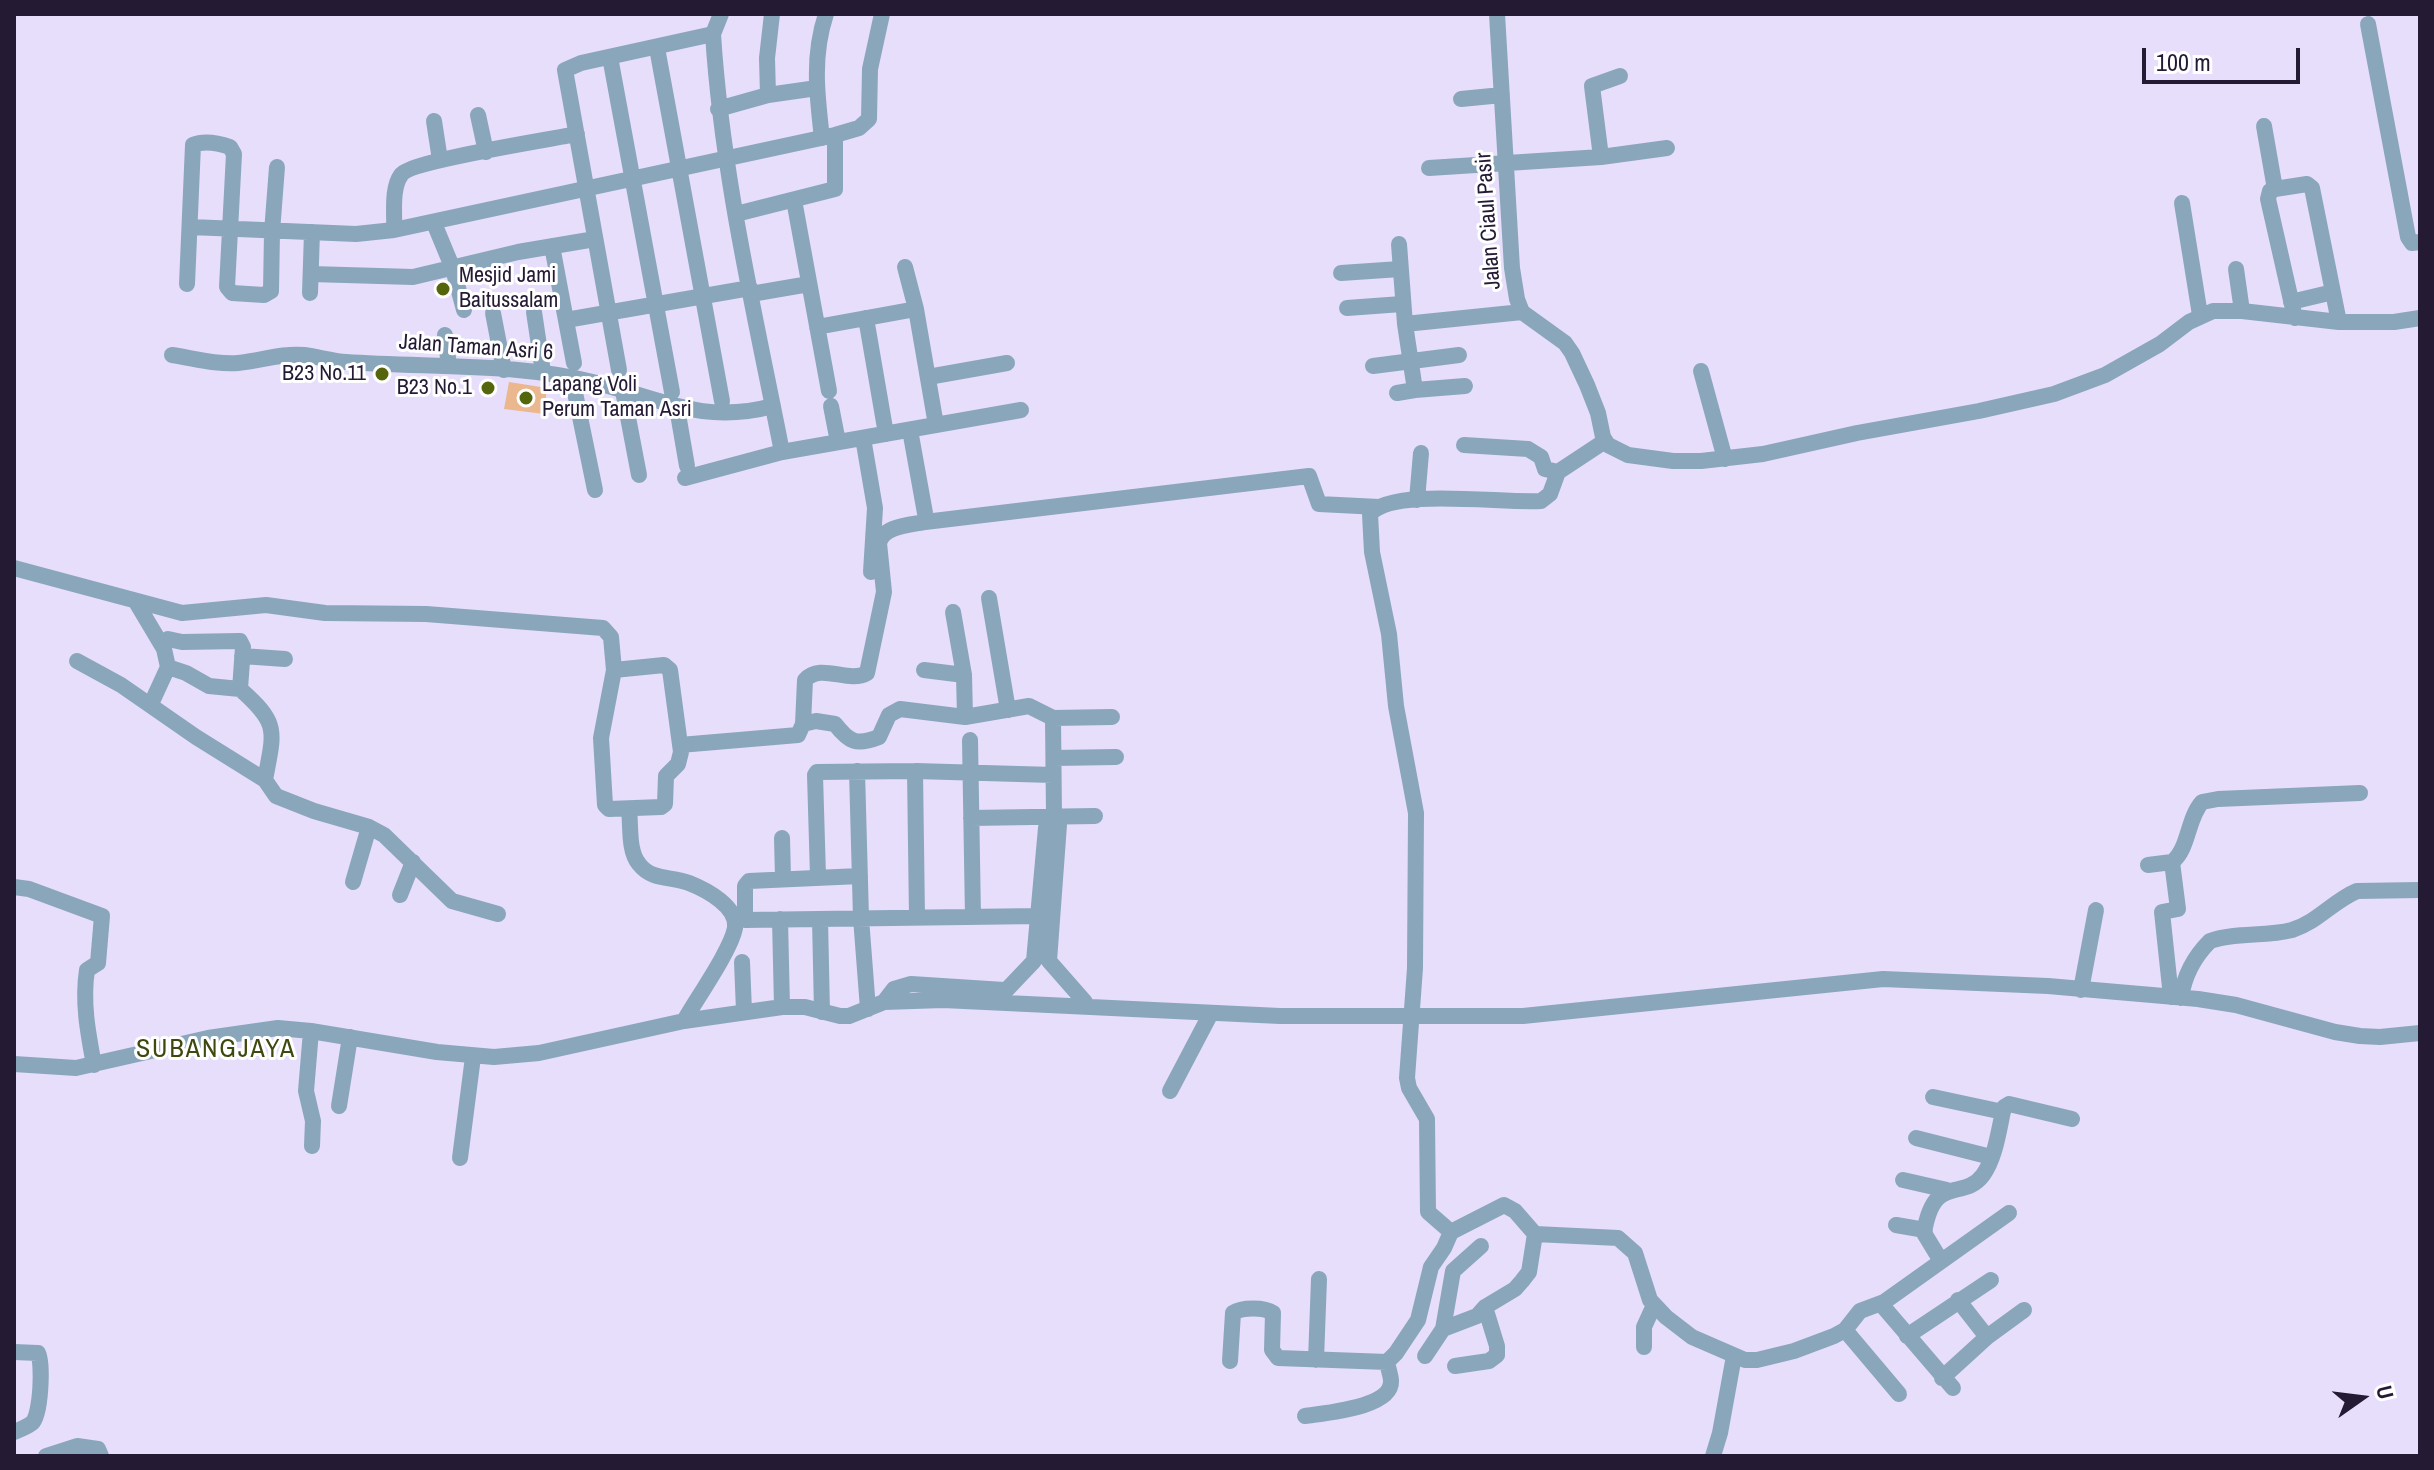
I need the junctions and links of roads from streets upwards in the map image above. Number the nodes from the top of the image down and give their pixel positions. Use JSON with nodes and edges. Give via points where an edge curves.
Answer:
{"nodes":[{"id":1,"x":721,"y":14,"type":"edge"},
{"id":2,"x":772,"y":14,"type":"edge"},
{"id":3,"x":826,"y":14,"type":"edge"},
{"id":4,"x":882,"y":14,"type":"edge"},
{"id":5,"x":1497,"y":14,"type":"edge"},
{"id":6,"x":2368,"y":24,"type":"dead end"},
{"id":7,"x":713,"y":34,"type":"junction"},
{"id":8,"x":657,"y":48,"type":"junction"},
{"id":9,"x":610,"y":57,"type":"junction"},
{"id":10,"x":1620,"y":76,"type":"dead end"},
{"id":11,"x":817,"y":88,"type":"junction"},
{"id":12,"x":768,"y":95,"type":"junction"},
{"id":13,"x":1502,"y":95,"type":"junction"},
{"id":14,"x":1461,"y":99,"type":"dead end"},
{"id":15,"x":718,"y":109,"type":"junction"},
{"id":16,"x":478,"y":115,"type":"dead end"},
{"id":17,"x":434,"y":121,"type":"dead end"},
{"id":18,"x":2264,"y":126,"type":"dead end"},
{"id":19,"x":577,"y":134,"type":"junction"},
{"id":20,"x":829,"y":137,"type":"junction"},
{"id":21,"x":1667,"y":148,"type":"dead end"},
{"id":22,"x":486,"y":152,"type":"junction"},
{"id":23,"x":1601,"y":157,"type":"junction"},
{"id":24,"x":440,"y":160,"type":"junction"},
{"id":25,"x":725,"y":160,"type":"junction"},
{"id":26,"x":1506,"y":162,"type":"junction"},
{"id":27,"x":277,"y":167,"type":"dead end"},
{"id":28,"x":1429,"y":168,"type":"dead end"},
{"id":29,"x":679,"y":169,"type":"junction"},
{"id":30,"x":633,"y":179,"type":"junction"},
{"id":31,"x":2275,"y":189,"type":"junction"},
{"id":32,"x":587,"y":190,"type":"junction"},
{"id":33,"x":794,"y":200,"type":"junction"},
{"id":34,"x":2182,"y":203,"type":"dead end"},
{"id":35,"x":736,"y":214,"type":"junction"},
{"id":36,"x":434,"y":223,"type":"junction"},
{"id":37,"x":191,"y":227,"type":"junction"},
{"id":38,"x":231,"y":229,"type":"junction"},
{"id":39,"x":394,"y":230,"type":"junction"},
{"id":40,"x":272,"y":232,"type":"junction"},
{"id":41,"x":312,"y":232,"type":"junction"},
{"id":42,"x":595,"y":239,"type":"junction"},
{"id":43,"x":2420,"y":242,"type":"edge"},
{"id":44,"x":1399,"y":244,"type":"dead end"},
{"id":45,"x":552,"y":246,"type":"junction"},
{"id":46,"x":905,"y":267,"type":"dead end"},
{"id":47,"x":453,"y":269,"type":"junction"},
{"id":48,"x":1400,"y":269,"type":"junction"},
{"id":49,"x":2236,"y":269,"type":"dead end"},
{"id":50,"x":1341,"y":273,"type":"dead end"},
{"id":51,"x":311,"y":274,"type":"junction"},
{"id":52,"x":187,"y":284,"type":"dead end"},
{"id":53,"x":809,"y":284,"type":"junction"},
{"id":54,"x":751,"y":291,"type":"junction"},
{"id":55,"x":2333,"y":292,"type":"junction"},
{"id":56,"x":310,"y":293,"type":"dead end"},
{"id":57,"x":702,"y":297,"type":"junction"},
{"id":58,"x":1402,"y":304,"type":"junction"},
{"id":59,"x":656,"y":305,"type":"junction"},
{"id":60,"x":1347,"y":308,"type":"dead end"},
{"id":61,"x":916,"y":309,"type":"junction"},
{"id":62,"x":464,"y":310,"type":"dead end"},
{"id":63,"x":2293,"y":310,"type":"junction"},
{"id":64,"x":2242,"y":311,"type":"junction"},
{"id":65,"x":534,"y":312,"type":"dead end"},
{"id":66,"x":1522,"y":312,"type":"junction"},
{"id":67,"x":493,"y":313,"type":"dead end"},
{"id":68,"x":609,"y":313,"type":"junction"},
{"id":69,"x":2200,"y":315,"type":"junction"},
{"id":70,"x":866,"y":318,"type":"junction"},
{"id":71,"x":2420,"y":318,"type":"edge"},
{"id":72,"x":566,"y":320,"type":"junction"},
{"id":73,"x":2339,"y":322,"type":"junction"},
{"id":74,"x":1405,"y":324,"type":"junction"},
{"id":75,"x":817,"y":327,"type":"junction"},
{"id":76,"x":445,"y":335,"type":"dead end"},
{"id":77,"x":172,"y":355,"type":"dead end"},
{"id":78,"x":1459,"y":355,"type":"dead end"},
{"id":79,"x":1410,"y":362,"type":"junction"},
{"id":80,"x":1007,"y":363,"type":"dead end"},
{"id":81,"x":449,"y":366,"type":"junction"},
{"id":82,"x":1373,"y":366,"type":"dead end"},
{"id":83,"x":504,"y":370,"type":"junction"},
{"id":84,"x":619,"y":370,"type":"dead end"},
{"id":85,"x":573,"y":371,"type":"junction"},
{"id":86,"x":1701,"y":371,"type":"dead end"},
{"id":87,"x":543,"y":372,"type":"junction"},
{"id":88,"x":928,"y":377,"type":"junction"},
{"id":89,"x":1465,"y":386,"type":"dead end"},
{"id":90,"x":1415,"y":390,"type":"junction"},
{"id":91,"x":623,"y":391,"type":"junction"},
{"id":92,"x":1397,"y":393,"type":"dead end"},
{"id":93,"x":674,"y":400,"type":"junction"},
{"id":94,"x":722,"y":401,"type":"dead end"},
{"id":95,"x":773,"y":406,"type":"junction"},
{"id":96,"x":1021,"y":410,"type":"dead end"},
{"id":97,"x":936,"y":425,"type":"junction"},
{"id":98,"x":910,"y":430,"type":"junction"},
{"id":99,"x":886,"y":434,"type":"junction"},
{"id":100,"x":863,"y":438,"type":"junction"},
{"id":101,"x":1605,"y":441,"type":"junction"},
{"id":102,"x":838,"y":442,"type":"junction"},
{"id":103,"x":1464,"y":445,"type":"dead end"},
{"id":104,"x":782,"y":452,"type":"junction"},
{"id":105,"x":1421,"y":453,"type":"dead end"},
{"id":106,"x":1725,"y":459,"type":"junction"},
{"id":107,"x":1558,"y":472,"type":"junction"},
{"id":108,"x":639,"y":475,"type":"dead end"},
{"id":109,"x":595,"y":490,"type":"dead end"},
{"id":110,"x":1417,"y":500,"type":"junction"},
{"id":111,"x":1379,"y":507,"type":"junction"},
{"id":112,"x":925,"y":513,"type":"dead end"},
{"id":113,"x":14,"y":568,"type":"edge"},
{"id":114,"x":871,"y":572,"type":"dead end"},
{"id":115,"x":989,"y":598,"type":"dead end"},
{"id":116,"x":142,"y":604,"type":"junction"},
{"id":117,"x":953,"y":612,"type":"dead end"},
{"id":118,"x":166,"y":644,"type":"junction"},
{"id":119,"x":242,"y":656,"type":"junction"},
{"id":120,"x":285,"y":659,"type":"dead end"},
{"id":121,"x":77,"y":661,"type":"dead end"},
{"id":122,"x":168,"y":667,"type":"junction"},
{"id":123,"x":614,"y":670,"type":"junction"},
{"id":124,"x":924,"y":670,"type":"dead end"},
{"id":125,"x":964,"y":675,"type":"junction"},
{"id":126,"x":240,"y":689,"type":"junction"},
{"id":127,"x":151,"y":704,"type":"junction"},
{"id":128,"x":1008,"y":710,"type":"junction"},
{"id":129,"x":1045,"y":714,"type":"junction"},
{"id":130,"x":965,"y":717,"type":"junction"},
{"id":131,"x":1112,"y":717,"type":"dead end"},
{"id":132,"x":803,"y":724,"type":"junction"},
{"id":133,"x":970,"y":740,"type":"dead end"},
{"id":134,"x":680,"y":745,"type":"junction"},
{"id":135,"x":1116,"y":757,"type":"dead end"},
{"id":136,"x":1054,"y":758,"type":"junction"},
{"id":137,"x":857,"y":771,"type":"junction"},
{"id":138,"x":915,"y":771,"type":"junction"},
{"id":139,"x":970,"y":772,"type":"junction"},
{"id":140,"x":1053,"y":775,"type":"junction"},
{"id":141,"x":265,"y":780,"type":"junction"},
{"id":142,"x":2360,"y":793,"type":"dead end"},
{"id":143,"x":629,"y":809,"type":"junction"},
{"id":144,"x":1054,"y":816,"type":"junction"},
{"id":145,"x":1095,"y":816,"type":"dead end"},
{"id":146,"x":971,"y":818,"type":"junction"},
{"id":147,"x":369,"y":827,"type":"junction"},
{"id":148,"x":782,"y":838,"type":"dead end"},
{"id":149,"x":413,"y":862,"type":"junction"},
{"id":150,"x":2172,"y":862,"type":"junction"},
{"id":151,"x":2148,"y":865,"type":"dead end"},
{"id":152,"x":818,"y":876,"type":"junction"},
{"id":153,"x":860,"y":876,"type":"junction"},
{"id":154,"x":783,"y":878,"type":"junction"},
{"id":155,"x":353,"y":882,"type":"dead end"},
{"id":156,"x":14,"y":887,"type":"edge"},
{"id":157,"x":2420,"y":890,"type":"edge"},
{"id":158,"x":400,"y":895,"type":"dead end"},
{"id":159,"x":2096,"y":910,"type":"dead end"},
{"id":160,"x":498,"y":914,"type":"dead end"},
{"id":161,"x":1039,"y":916,"type":"junction"},
{"id":162,"x":917,"y":917,"type":"junction"},
{"id":163,"x":973,"y":917,"type":"junction"},
{"id":164,"x":861,"y":918,"type":"junction"},
{"id":165,"x":780,"y":919,"type":"junction"},
{"id":166,"x":820,"y":919,"type":"junction"},
{"id":167,"x":1042,"y":961,"type":"junction"},
{"id":168,"x":742,"y":962,"type":"dead end"},
{"id":169,"x":2081,"y":990,"type":"junction"},
{"id":170,"x":1000,"y":996,"type":"junction"},
{"id":171,"x":2176,"y":998,"type":"junction"},
{"id":172,"x":1085,"y":1002,"type":"dead end"},
{"id":173,"x":782,"y":1007,"type":"junction"},
{"id":174,"x":868,"y":1009,"type":"junction"},
{"id":175,"x":744,"y":1011,"type":"junction"},
{"id":176,"x":822,"y":1012,"type":"junction"},
{"id":177,"x":1211,"y":1013,"type":"junction"},
{"id":178,"x":1412,"y":1016,"type":"junction"},
{"id":179,"x":684,"y":1021,"type":"junction"},
{"id":180,"x":311,"y":1031,"type":"junction"},
{"id":181,"x":2420,"y":1033,"type":"edge"},
{"id":182,"x":350,"y":1037,"type":"junction"},
{"id":183,"x":473,"y":1057,"type":"junction"},
{"id":184,"x":14,"y":1064,"type":"edge"},
{"id":185,"x":94,"y":1065,"type":"junction"},
{"id":186,"x":1170,"y":1091,"type":"dead end"},
{"id":187,"x":1933,"y":1097,"type":"dead end"},
{"id":188,"x":339,"y":1106,"type":"dead end"},
{"id":189,"x":2003,"y":1112,"type":"junction"},
{"id":190,"x":2072,"y":1119,"type":"dead end"},
{"id":191,"x":1916,"y":1138,"type":"dead end"},
{"id":192,"x":312,"y":1146,"type":"dead end"},
{"id":193,"x":1991,"y":1157,"type":"junction"},
{"id":194,"x":460,"y":1158,"type":"dead end"},
{"id":195,"x":1903,"y":1180,"type":"dead end"},
{"id":196,"x":1947,"y":1190,"type":"junction"},
{"id":197,"x":2009,"y":1213,"type":"dead end"},
{"id":198,"x":1896,"y":1225,"type":"dead end"},
{"id":199,"x":1925,"y":1230,"type":"junction"},
{"id":200,"x":1451,"y":1232,"type":"junction"},
{"id":201,"x":1535,"y":1234,"type":"junction"},
{"id":202,"x":1481,"y":1246,"type":"dead end"},
{"id":203,"x":1941,"y":1261,"type":"junction"},
{"id":204,"x":1319,"y":1279,"type":"dead end"},
{"id":205,"x":1991,"y":1280,"type":"dead end"},
{"id":206,"x":1958,"y":1300,"type":"junction"},
{"id":207,"x":1881,"y":1304,"type":"junction"},
{"id":208,"x":1654,"y":1305,"type":"junction"},
{"id":209,"x":1485,"y":1307,"type":"junction"},
{"id":210,"x":2024,"y":1310,"type":"dead end"},
{"id":211,"x":1443,"y":1329,"type":"junction"},
{"id":212,"x":1845,"y":1330,"type":"junction"},
{"id":213,"x":1907,"y":1336,"type":"junction"},
{"id":214,"x":1987,"y":1337,"type":"junction"},
{"id":215,"x":1644,"y":1347,"type":"dead end"},
{"id":216,"x":14,"y":1352,"type":"edge"},
{"id":217,"x":1425,"y":1356,"type":"dead end"},
{"id":218,"x":1734,"y":1356,"type":"junction"},
{"id":219,"x":1316,"y":1360,"type":"junction"},
{"id":220,"x":1230,"y":1361,"type":"dead end"},
{"id":221,"x":1387,"y":1362,"type":"junction"},
{"id":222,"x":1455,"y":1366,"type":"dead end"},
{"id":223,"x":1899,"y":1394,"type":"dead end"},
{"id":224,"x":1305,"y":1416,"type":"dead end"},
{"id":225,"x":14,"y":1432,"type":"edge"},
{"id":226,"x":46,"y":1456,"type":"edge"},
{"id":227,"x":101,"y":1456,"type":"edge"},
{"id":228,"x":1713,"y":1456,"type":"edge"}],
"edges":[{"from":1,"to":7,"type":"street"},
{"from":2,"to":12,"type":"street"},
{"from":3,"to":11,"type":"street","via":[[817,40]]},
{"from":4,"to":20,"type":"street","via":[[870,69],[869,119],[859,128]]},
{"from":5,"to":13,"type":"street","name":"Jalan Ciaul Pasir"},
{"from":6,"to":43,"type":"street","via":[[2408,237]]},
{"from":7,"to":8,"type":"street"},
{"from":7,"to":15,"type":"street"},
{"from":8,"to":9,"type":"street"},
{"from":8,"to":29,"type":"street"},
{"from":9,"to":19,"type":"street","via":[[565,70]]},
{"from":9,"to":30,"type":"street"},
{"from":10,"to":23,"type":"street","via":[[1592,86]]},
{"from":11,"to":12,"type":"street"},
{"from":11,"to":20,"type":"street"},
{"from":12,"to":15,"type":"street"},
{"from":13,"to":14,"type":"street"},
{"from":13,"to":26,"type":"street","name":"Jalan Ciaul Pasir"},
{"from":15,"to":25,"type":"street"},
{"from":16,"to":22,"type":"street"},
{"from":17,"to":24,"type":"street"},
{"from":18,"to":31,"type":"street"},
{"from":19,"to":22,"type":"street"},
{"from":19,"to":32,"type":"street"},
{"from":20,"to":25,"type":"street"},
{"from":20,"to":33,"type":"street","via":[[835,189]]},
{"from":21,"to":23,"type":"street"},
{"from":22,"to":24,"type":"street"},
{"from":23,"to":26,"type":"street"},
{"from":24,"to":39,"type":"street","via":[[401,173]]},
{"from":25,"to":29,"type":"street"},
{"from":25,"to":35,"type":"street"},
{"from":26,"to":28,"type":"street"},
{"from":26,"to":66,"type":"street","name":"Jalan Ciaul Pasir","via":[[1512,268]]},
{"from":27,"to":40,"type":"street"},
{"from":29,"to":30,"type":"street"},
{"from":29,"to":57,"type":"street"},
{"from":30,"to":32,"type":"street"},
{"from":30,"to":59,"type":"street"},
{"from":31,"to":55,"type":"street","via":[[2311,186]]},
{"from":31,"to":63,"type":"street","via":[[2268,199]]},
{"from":32,"to":36,"type":"street"},
{"from":32,"to":42,"type":"street"},
{"from":33,"to":35,"type":"street"},
{"from":33,"to":53,"type":"street"},
{"from":34,"to":69,"type":"street"},
{"from":35,"to":54,"type":"street"},
{"from":36,"to":39,"type":"street"},
{"from":36,"to":47,"type":"street"},
{"from":37,"to":38,"type":"street"},
{"from":37,"to":38,"type":"street","via":[[191,150],[196,143],[209,143],[230,147],[234,154]]},
{"from":37,"to":52,"type":"street"},
{"from":38,"to":40,"type":"street"},
{"from":38,"to":40,"type":"street","via":[[227,287],[237,294],[270,294]]},
{"from":39,"to":41,"type":"street"},
{"from":40,"to":41,"type":"street"},
{"from":41,"to":51,"type":"street"},
{"from":42,"to":45,"type":"street"},
{"from":42,"to":68,"type":"street"},
{"from":44,"to":48,"type":"street"},
{"from":45,"to":47,"type":"street"},
{"from":45,"to":72,"type":"street"},
{"from":46,"to":61,"type":"street"},
{"from":47,"to":51,"type":"street","via":[[394,278]]},
{"from":47,"to":62,"type":"street"},
{"from":48,"to":50,"type":"street"},
{"from":48,"to":58,"type":"street"},
{"from":49,"to":64,"type":"street"},
{"from":51,"to":56,"type":"street"},
{"from":53,"to":54,"type":"street"},
{"from":53,"to":75,"type":"street"},
{"from":54,"to":57,"type":"street"},
{"from":54,"to":95,"type":"street"},
{"from":55,"to":63,"type":"street"},
{"from":55,"to":73,"type":"street"},
{"from":57,"to":59,"type":"street"},
{"from":57,"to":94,"type":"street"},
{"from":58,"to":60,"type":"street"},
{"from":58,"to":74,"type":"street"},
{"from":59,"to":68,"type":"street"},
{"from":59,"to":93,"type":"street"},
{"from":61,"to":70,"type":"street"},
{"from":61,"to":88,"type":"street"},
{"from":63,"to":64,"type":"street"},
{"from":63,"to":73,"type":"street"},
{"from":64,"to":69,"type":"street"},
{"from":65,"to":87,"type":"street"},
{"from":66,"to":74,"type":"street"},
{"from":66,"to":101,"type":"street","name":"Jalan Ciaul Pasir","via":[[1572,353]]},
{"from":67,"to":83,"type":"street"},
{"from":68,"to":72,"type":"street"},
{"from":68,"to":84,"type":"street"},
{"from":69,"to":106,"type":"street","via":[[2129,362],[2084,384],[1979,411]]},
{"from":70,"to":75,"type":"street"},
{"from":70,"to":99,"type":"street"},
{"from":71,"to":73,"type":"street"},
{"from":72,"to":85,"type":"street"},
{"from":74,"to":79,"type":"street"},
{"from":75,"to":102,"type":"street"},
{"from":76,"to":81,"type":"street"},
{"from":77,"to":81,"type":"street","name":"Jalan Taman Asri 6","via":[[237,363],[303,355]]},
{"from":78,"to":79,"type":"street"},
{"from":79,"to":82,"type":"street"},
{"from":79,"to":90,"type":"street"},
{"from":80,"to":88,"type":"street"},
{"from":81,"to":83,"type":"street","name":"Jalan Taman Asri 6"},
{"from":83,"to":87,"type":"street","name":"Jalan Taman Asri 6"},
{"from":85,"to":87,"type":"street","name":"Jalan Taman Asri 6"},
{"from":85,"to":91,"type":"street","name":"Jalan Taman Asri 6"},
{"from":85,"to":109,"type":"street"},
{"from":86,"to":106,"type":"street"},
{"from":88,"to":97,"type":"street"},
{"from":89,"to":90,"type":"street"},
{"from":90,"to":92,"type":"street"},
{"from":91,"to":93,"type":"street","name":"Jalan Taman Asri 6"},
{"from":91,"to":108,"type":"street"},
{"from":93,"to":95,"type":"street","name":"Jalan Taman Asri 6","via":[[722,415]]},
{"from":93,"to":104,"type":"street","via":[[686,472]]},
{"from":95,"to":104,"type":"street"},
{"from":96,"to":97,"type":"street"},
{"from":97,"to":98,"type":"street"},
{"from":98,"to":99,"type":"street"},
{"from":98,"to":112,"type":"street"},
{"from":99,"to":100,"type":"street"},
{"from":100,"to":102,"type":"street"},
{"from":100,"to":114,"type":"street","via":[[875,508]]},
{"from":101,"to":106,"type":"street","via":[[1616,451],[1642,458]]},
{"from":101,"to":107,"type":"street"},
{"from":102,"to":104,"type":"street"},
{"from":103,"to":107,"type":"street","via":[[1528,449],[1541,457],[1545,469]]},
{"from":105,"to":110,"type":"street"},
{"from":107,"to":110,"type":"street","via":[[1550,494],[1541,501]]},
{"from":110,"to":111,"type":"street"},
{"from":111,"to":132,"type":"street","via":[[1319,504],[1312,479],[1304,476],[886,531],[879,543],[884,592],[867,673],[808,676]]},
{"from":111,"to":178,"type":"street","via":[[1370,514],[1370,535],[1416,813]]},
{"from":113,"to":116,"type":"street"},
{"from":115,"to":128,"type":"street"},
{"from":116,"to":118,"type":"street"},
{"from":116,"to":123,"type":"street","via":[[194,613],[266,605],[325,613],[426,614],[599,627],[611,637]]},
{"from":117,"to":125,"type":"street"},
{"from":118,"to":119,"type":"street","via":[[240,641]]},
{"from":118,"to":122,"type":"street"},
{"from":119,"to":120,"type":"street"},
{"from":119,"to":126,"type":"street"},
{"from":121,"to":127,"type":"street"},
{"from":122,"to":126,"type":"street","via":[[209,686]]},
{"from":122,"to":127,"type":"street"},
{"from":123,"to":134,"type":"street","via":[[669,668]]},
{"from":123,"to":143,"type":"street","via":[[601,738],[604,804]]},
{"from":124,"to":125,"type":"street"},
{"from":125,"to":130,"type":"street"},
{"from":126,"to":141,"type":"street","via":[[271,725]]},
{"from":127,"to":141,"type":"street"},
{"from":128,"to":129,"type":"street","via":[[1029,706]]},
{"from":128,"to":130,"type":"street"},
{"from":129,"to":131,"type":"street"},
{"from":129,"to":136,"type":"street"},
{"from":130,"to":132,"type":"street","via":[[896,710],[879,737],[862,742],[845,738],[835,724]]},
{"from":132,"to":134,"type":"street","via":[[796,735]]},
{"from":133,"to":139,"type":"street"},
{"from":134,"to":143,"type":"street","via":[[678,764],[666,776],[665,804]]},
{"from":135,"to":136,"type":"street"},
{"from":136,"to":140,"type":"street"},
{"from":137,"to":138,"type":"street"},
{"from":137,"to":152,"type":"street","via":[[815,775]]},
{"from":137,"to":153,"type":"street"},
{"from":138,"to":139,"type":"street"},
{"from":138,"to":162,"type":"street"},
{"from":139,"to":140,"type":"street"},
{"from":139,"to":146,"type":"street"},
{"from":140,"to":144,"type":"street"},
{"from":141,"to":147,"type":"street","via":[[288,802]]},
{"from":142,"to":150,"type":"street","via":[[2208,799],[2195,810],[2179,857]]},
{"from":143,"to":179,"type":"street","via":[[633,854],[640,866],[652,875],[698,888],[731,910],[735,920],[725,952]]},
{"from":144,"to":145,"type":"street"},
{"from":144,"to":146,"type":"street"},
{"from":144,"to":161,"type":"street","via":[[1046,828]]},
{"from":144,"to":167,"type":"street","via":[[1059,825]]},
{"from":146,"to":163,"type":"street"},
{"from":147,"to":149,"type":"street"},
{"from":147,"to":155,"type":"street"},
{"from":148,"to":154,"type":"street"},
{"from":149,"to":158,"type":"street"},
{"from":149,"to":160,"type":"street","via":[[452,901]]},
{"from":150,"to":151,"type":"street"},
{"from":150,"to":171,"type":"street","via":[[2178,907],[2162,912]]},
{"from":152,"to":153,"type":"street"},
{"from":152,"to":154,"type":"street"},
{"from":153,"to":164,"type":"street"},
{"from":154,"to":165,"type":"street","via":[[749,881],[744,891],[745,920]]},
{"from":156,"to":185,"type":"street","via":[[102,916],[98,963],[87,970],[84,986]]},
{"from":157,"to":171,"type":"street","via":[[2357,891],[2292,930],[2210,941]]},
{"from":159,"to":169,"type":"street"},
{"from":161,"to":163,"type":"street"},
{"from":161,"to":167,"type":"street"},
{"from":162,"to":163,"type":"street"},
{"from":162,"to":164,"type":"street"},
{"from":164,"to":166,"type":"street"},
{"from":164,"to":174,"type":"street"},
{"from":165,"to":166,"type":"street"},
{"from":165,"to":173,"type":"street"},
{"from":166,"to":176,"type":"street"},
{"from":167,"to":170,"type":"street"},
{"from":167,"to":172,"type":"street"},
{"from":168,"to":175,"type":"street"},
{"from":169,"to":171,"type":"street"},
{"from":169,"to":178,"type":"street","via":[[1883,979],[1555,1015]]},
{"from":170,"to":174,"type":"street","via":[[911,984],[894,989],[884,1002]]},
{"from":170,"to":177,"type":"street"},
{"from":171,"to":181,"type":"street","via":[[2236,1005],[2360,1036]]},
{"from":173,"to":175,"type":"street"},
{"from":173,"to":176,"type":"street"},
{"from":174,"to":176,"type":"street","via":[[849,1016]]},
{"from":175,"to":179,"type":"street"},
{"from":177,"to":178,"type":"street"},
{"from":177,"to":186,"type":"street"},
{"from":178,"to":200,"type":"street","via":[[1407,1078],[1428,1127],[1427,1207]]},
{"from":179,"to":183,"type":"street","via":[[549,1051]]},
{"from":180,"to":182,"type":"street"},
{"from":180,"to":185,"type":"street","via":[[245,1032]]},
{"from":180,"to":192,"type":"street","via":[[306,1091]]},
{"from":182,"to":183,"type":"street"},
{"from":182,"to":188,"type":"street"},
{"from":183,"to":194,"type":"street"},
{"from":184,"to":185,"type":"street","via":[[62,1069]]},
{"from":187,"to":189,"type":"street"},
{"from":189,"to":190,"type":"street","via":[[2009,1104]]},
{"from":189,"to":193,"type":"street"},
{"from":191,"to":193,"type":"street"},
{"from":193,"to":196,"type":"street","via":[[1977,1181]]},
{"from":195,"to":196,"type":"street"},
{"from":196,"to":199,"type":"street","via":[[1935,1201]]},
{"from":197,"to":203,"type":"street"},
{"from":198,"to":199,"type":"street"},
{"from":199,"to":203,"type":"street"},
{"from":200,"to":201,"type":"street","via":[[1501,1205]]},
{"from":200,"to":221,"type":"street","via":[[1426,1279],[1418,1320]]},
{"from":201,"to":208,"type":"street","via":[[1624,1241],[1635,1253]]},
{"from":201,"to":209,"type":"street","via":[[1529,1272],[1515,1289]]},
{"from":202,"to":211,"type":"street","via":[[1453,1271]]},
{"from":203,"to":207,"type":"street"},
{"from":204,"to":219,"type":"street"},
{"from":205,"to":206,"type":"street"},
{"from":206,"to":213,"type":"street"},
{"from":206,"to":214,"type":"street"},
{"from":207,"to":212,"type":"street","via":[[1860,1311]]},
{"from":207,"to":213,"type":"street"},
{"from":208,"to":215,"type":"street","via":[[1644,1327]]},
{"from":208,"to":218,"type":"street","via":[[1692,1337]]},
{"from":209,"to":211,"type":"street","via":[[1477,1316]]},
{"from":209,"to":222,"type":"street","via":[[1497,1355]]},
{"from":210,"to":214,"type":"street"},
{"from":211,"to":217,"type":"street"},
{"from":212,"to":218,"type":"street","via":[[1757,1360]]},
{"from":212,"to":223,"type":"street"},
{"from":213,"to":214,"type":"street","via":[[1948,1383]]},
{"from":216,"to":225,"type":"street","via":[[38,1353],[41,1362],[38,1413],[32,1423]]},
{"from":218,"to":228,"type":"street"},
{"from":219,"to":220,"type":"street","via":[[1275,1356],[1273,1313],[1242,1309],[1233,1313]]},
{"from":219,"to":221,"type":"street"},
{"from":221,"to":224,"type":"street","via":[[1392,1382],[1377,1400]]},
{"from":226,"to":227,"type":"street","via":[[86,1446],[98,1449]]}]}
